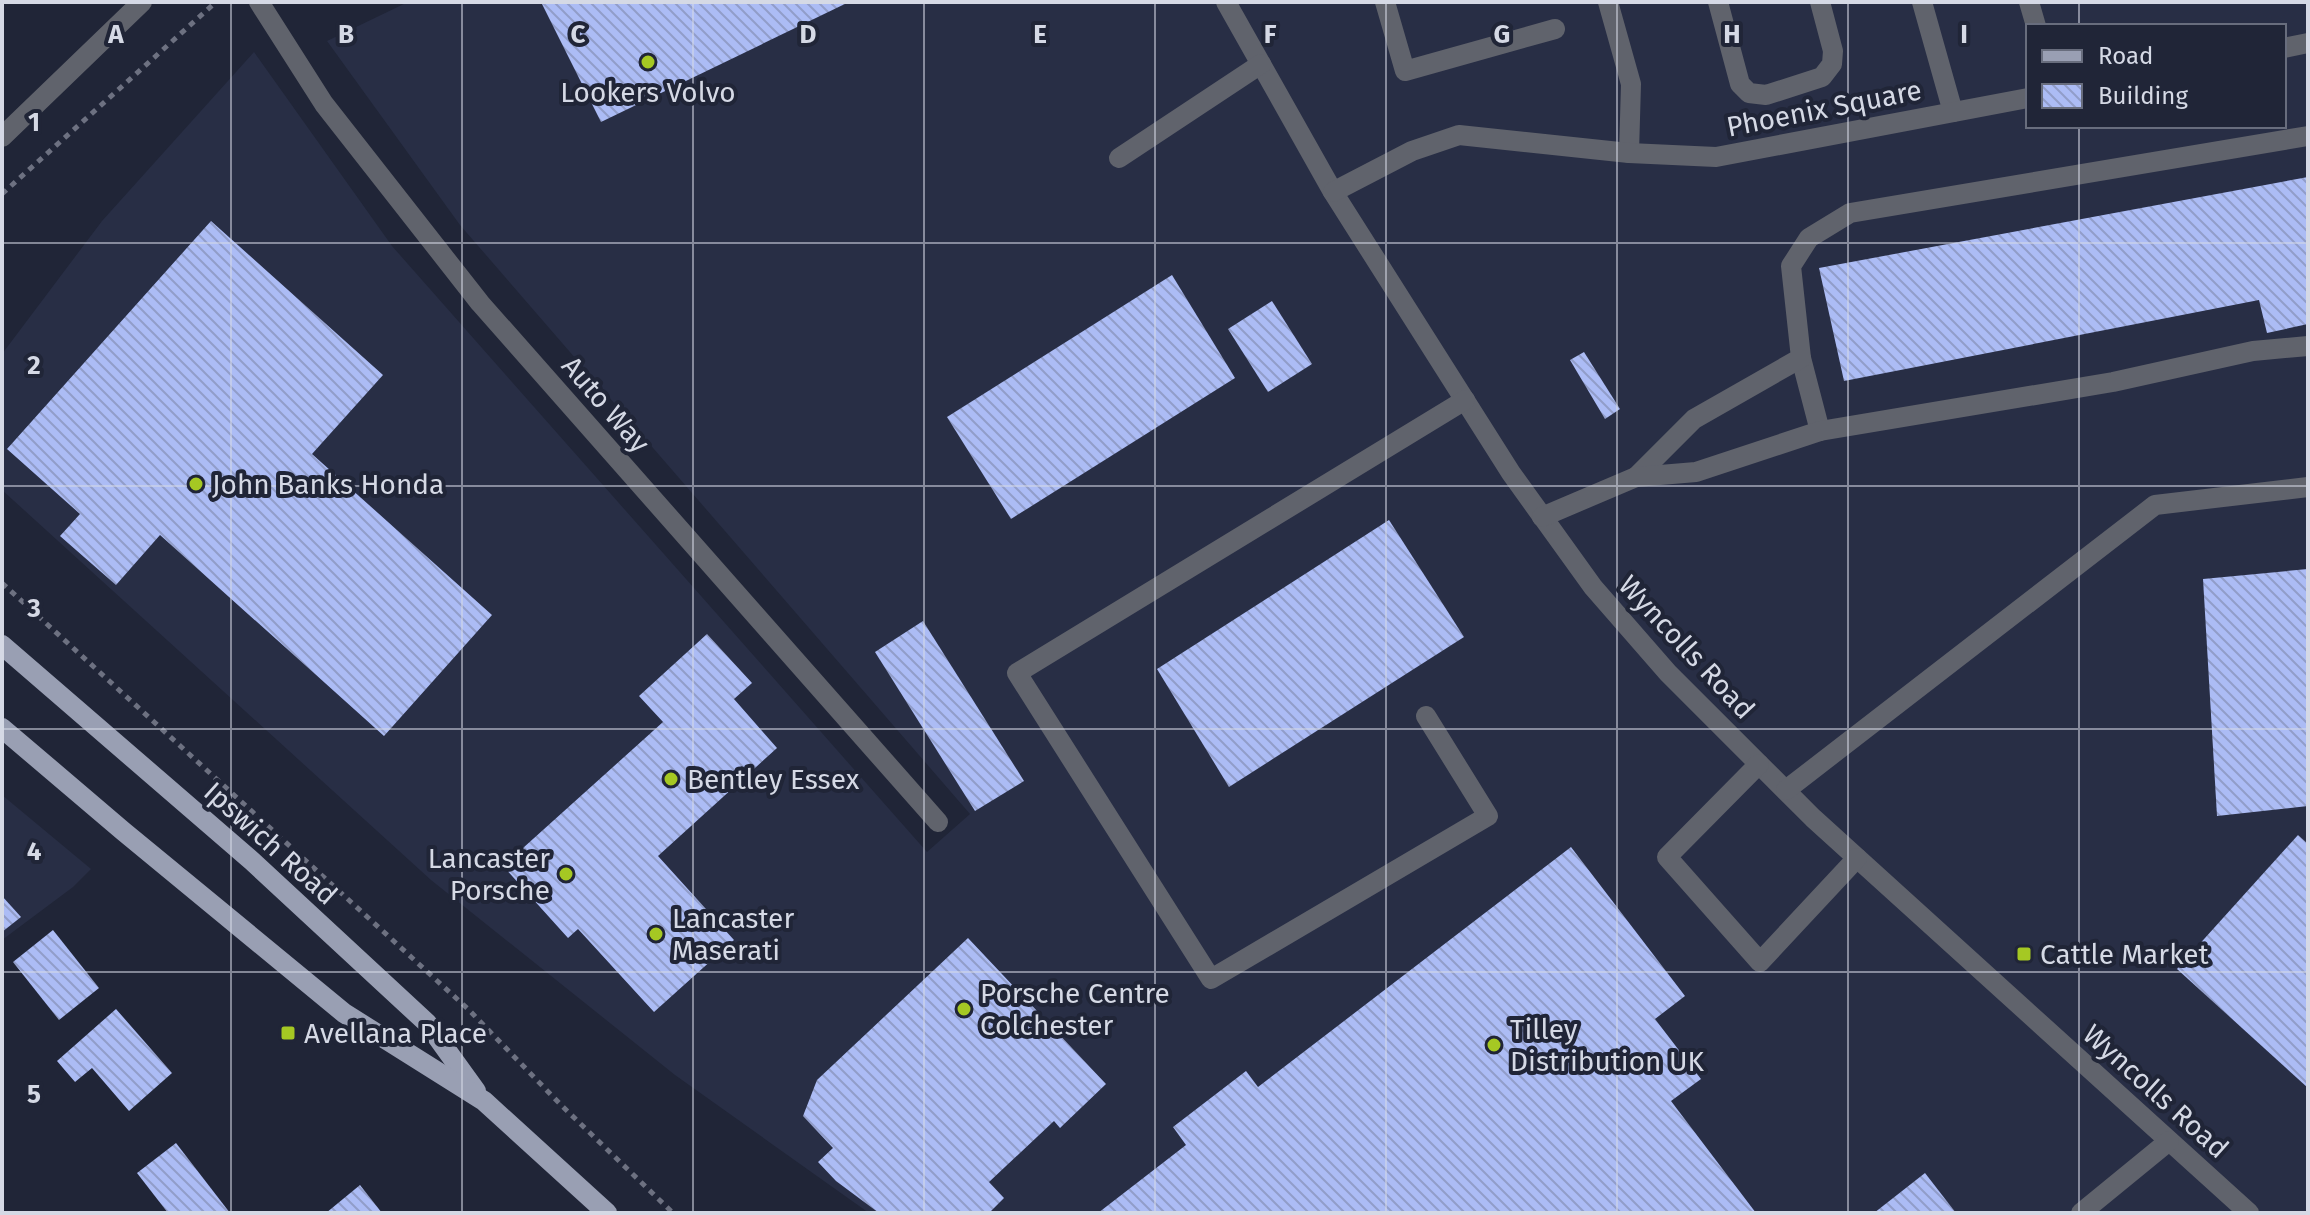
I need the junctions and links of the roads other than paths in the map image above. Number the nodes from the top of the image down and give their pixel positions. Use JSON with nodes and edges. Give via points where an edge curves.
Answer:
{"nodes":[{"id":1,"x":142,"y":2,"type":"edge"},
{"id":2,"x":259,"y":2,"type":"edge"},
{"id":3,"x":1226,"y":2,"type":"edge"},
{"id":4,"x":1385,"y":2,"type":"edge"},
{"id":5,"x":1608,"y":2,"type":"edge"},
{"id":6,"x":1718,"y":2,"type":"edge"},
{"id":7,"x":1820,"y":2,"type":"edge"},
{"id":8,"x":1922,"y":2,"type":"edge"},
{"id":9,"x":2029,"y":2,"type":"edge"},
{"id":10,"x":2035,"y":24,"type":"edge"},
{"id":11,"x":1555,"y":29,"type":"dead end"},
{"id":12,"x":2308,"y":43,"type":"edge"},
{"id":13,"x":2286,"y":48,"type":"edge"},
{"id":14,"x":1261,"y":64,"type":"junction"},
{"id":15,"x":2026,"y":98,"type":"edge"},
{"id":16,"x":1953,"y":112,"type":"junction"},
{"id":17,"x":2308,"y":136,"type":"edge"},
{"id":18,"x":2,"y":137,"type":"edge"},
{"id":19,"x":1629,"y":153,"type":"junction"},
{"id":20,"x":1119,"y":158,"type":"dead end"},
{"id":21,"x":1333,"y":192,"type":"junction"},
{"id":22,"x":2308,"y":346,"type":"edge"},
{"id":23,"x":1801,"y":358,"type":"junction"},
{"id":24,"x":1465,"y":400,"type":"junction"},
{"id":25,"x":1820,"y":431,"type":"junction"},
{"id":26,"x":1636,"y":477,"type":"junction"},
{"id":27,"x":2308,"y":487,"type":"edge"},
{"id":28,"x":1542,"y":517,"type":"junction"},
{"id":29,"x":2,"y":645,"type":"edge"},
{"id":30,"x":1426,"y":716,"type":"dead end"},
{"id":31,"x":2,"y":728,"type":"edge"},
{"id":32,"x":1759,"y":764,"type":"junction"},
{"id":33,"x":1786,"y":790,"type":"junction"},
{"id":34,"x":938,"y":822,"type":"dead end"},
{"id":35,"x":1857,"y":858,"type":"junction"},
{"id":36,"x":484,"y":1101,"type":"junction"},
{"id":37,"x":2169,"y":1141,"type":"junction"},
{"id":38,"x":607,"y":1213,"type":"edge"},
{"id":39,"x":2081,"y":1213,"type":"edge"},
{"id":40,"x":2249,"y":1213,"type":"edge"}],
"edges":[{"from":1,"to":18,"type":"street"},
{"from":2,"to":34,"type":"street","name":"Auto Way","via":[[324,104],[480,303]]},
{"from":3,"to":14,"type":"street","name":"Wyncolls Road"},
{"from":4,"to":11,"type":"street","via":[[1405,71]]},
{"from":5,"to":19,"type":"street","via":[[1631,84]]},
{"from":6,"to":7,"type":"street","via":[[1740,84],[1749,93],[1766,95],[1822,77],[1832,64]]},
{"from":8,"to":16,"type":"street"},
{"from":9,"to":10,"type":"street"},
{"from":12,"to":13,"type":"street"},
{"from":14,"to":20,"type":"street"},
{"from":14,"to":21,"type":"street","name":"Wyncolls Road"},
{"from":15,"to":16,"type":"street","name":"Phoenix Square"},
{"from":16,"to":19,"type":"street","name":"Phoenix Square","via":[[1716,157]]},
{"from":17,"to":23,"type":"street","via":[[1850,213],[1809,238],[1791,266]]},
{"from":19,"to":21,"type":"street","name":"Phoenix Square","via":[[1459,135],[1412,151]]},
{"from":21,"to":24,"type":"street","name":"Wyncolls Road"},
{"from":22,"to":25,"type":"street","via":[[2253,351],[2113,382]]},
{"from":23,"to":25,"type":"street"},
{"from":23,"to":26,"type":"street","via":[[1694,419]]},
{"from":24,"to":28,"type":"street","name":"Wyncolls Road"},
{"from":24,"to":30,"type":"street","via":[[1017,673],[1211,979],[1488,816]]},
{"from":25,"to":26,"type":"street","via":[[1696,472]]},
{"from":26,"to":28,"type":"street"},
{"from":27,"to":33,"type":"street","via":[[2155,505]]},
{"from":28,"to":32,"type":"street","name":"Wyncolls Road","via":[[1593,587],[1668,673]]},
{"from":29,"to":36,"type":"main road","name":"Ipswich Road","via":[[252,861],[427,1023]]},
{"from":31,"to":36,"type":"main road","name":"Ipswich Road","via":[[344,1013]]},
{"from":32,"to":33,"type":"street","name":"Wyncolls Road"},
{"from":32,"to":35,"type":"street","via":[[1667,857],[1760,962]]},
{"from":33,"to":35,"type":"street","name":"Wyncolls Road"},
{"from":35,"to":37,"type":"street","name":"Wyncolls Road"},
{"from":36,"to":38,"type":"main road","name":"Ipswich Road"},
{"from":37,"to":39,"type":"street"},
{"from":37,"to":40,"type":"street","name":"Wyncolls Road"}]}
